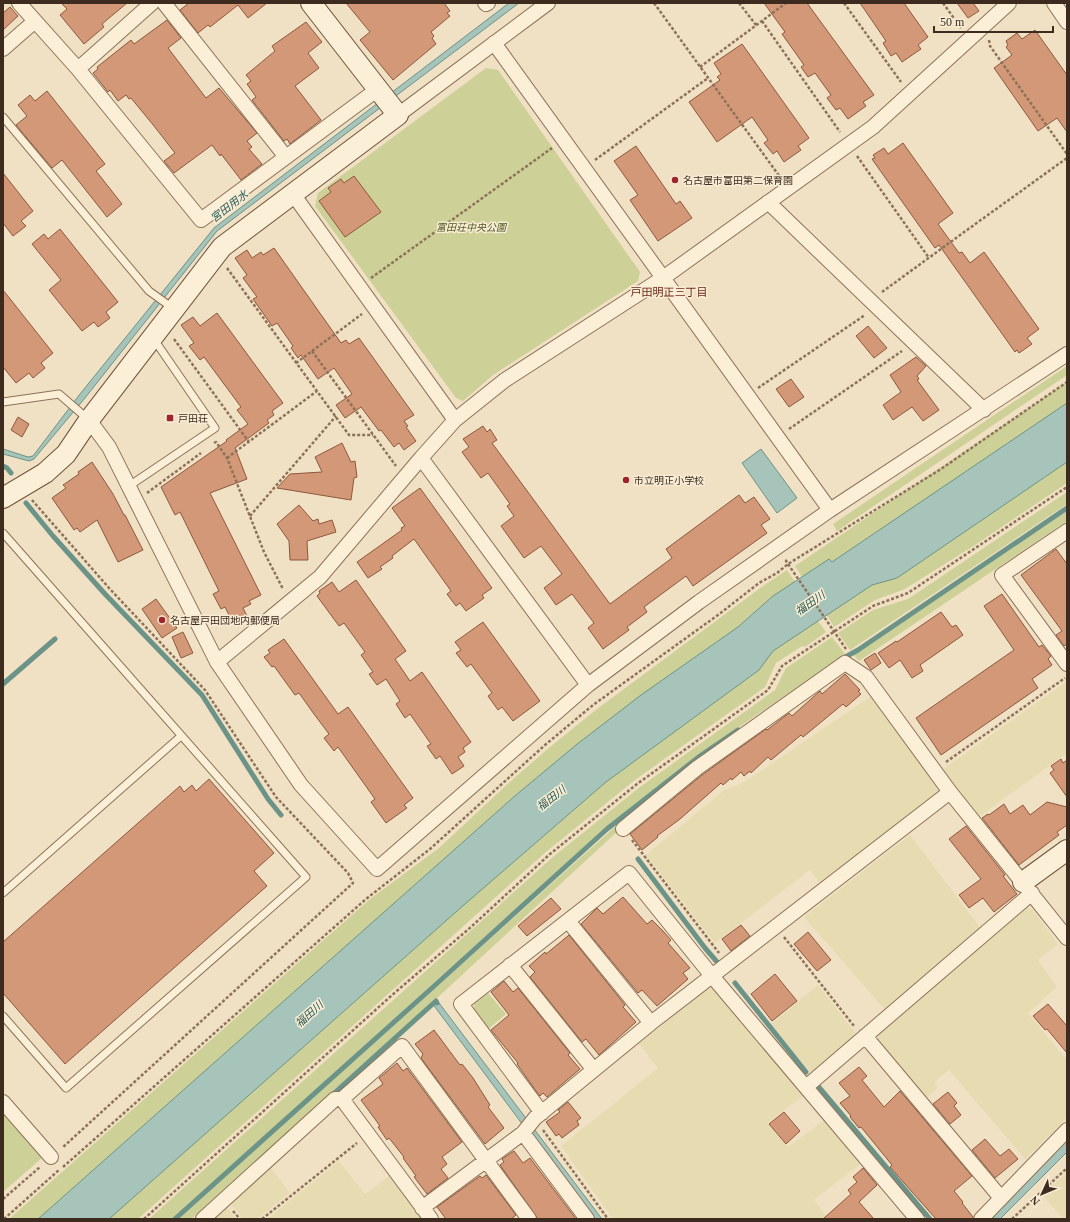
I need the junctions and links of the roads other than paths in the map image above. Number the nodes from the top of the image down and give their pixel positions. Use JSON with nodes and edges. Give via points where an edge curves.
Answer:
{"nodes":[{"id":1,"x":19,"y":3,"type":"edge"},
{"id":2,"x":152,"y":3,"type":"edge"},
{"id":3,"x":164,"y":3,"type":"edge"},
{"id":4,"x":311,"y":3,"type":"edge"},
{"id":5,"x":548,"y":3,"type":"edge"},
{"id":6,"x":1009,"y":3,"type":"edge"},
{"id":7,"x":1054,"y":3,"type":"edge"},
{"id":8,"x":35,"y":21,"type":"junction"},
{"id":9,"x":1067,"y":22,"type":"edge"},
{"id":10,"x":494,"y":43,"type":"junction"},
{"id":11,"x":3,"y":49,"type":"edge"},
{"id":12,"x":78,"y":69,"type":"junction"},
{"id":13,"x":387,"y":101,"type":"junction"},
{"id":14,"x":3,"y":117,"type":"edge"},
{"id":15,"x":286,"y":157,"type":"junction"},
{"id":16,"x":293,"y":194,"type":"junction"},
{"id":17,"x":768,"y":202,"type":"junction"},
{"id":18,"x":663,"y":278,"type":"junction"},
{"id":19,"x":169,"y":306,"type":"junction"},
{"id":20,"x":161,"y":335,"type":"junction"},
{"id":21,"x":1067,"y":354,"type":"edge"},
{"id":22,"x":3,"y":402,"type":"edge"},
{"id":23,"x":984,"y":410,"type":"junction"},
{"id":24,"x":84,"y":416,"type":"junction"},
{"id":25,"x":454,"y":420,"type":"junction"},
{"id":26,"x":421,"y":458,"type":"junction"},
{"id":27,"x":129,"y":486,"type":"junction"},
{"id":28,"x":3,"y":498,"type":"edge"},
{"id":29,"x":830,"y":510,"type":"junction"},
{"id":30,"x":1067,"y":531,"type":"edge"},
{"id":31,"x":3,"y":533,"type":"edge"},
{"id":32,"x":217,"y":662,"type":"junction"},
{"id":33,"x":1067,"y":664,"type":"edge"},
{"id":34,"x":588,"y":685,"type":"junction"},
{"id":35,"x":181,"y":736,"type":"junction"},
{"id":36,"x":950,"y":792,"type":"junction"},
{"id":37,"x":623,"y":828,"type":"road end"},
{"id":38,"x":1067,"y":850,"type":"edge"},
{"id":39,"x":1027,"y":888,"type":"junction"},
{"id":40,"x":3,"y":893,"type":"edge"},
{"id":41,"x":568,"y":921,"type":"junction"},
{"id":42,"x":1067,"y":938,"type":"edge"},
{"id":43,"x":510,"y":965,"type":"junction"},
{"id":44,"x":712,"y":976,"type":"junction"},
{"id":45,"x":3,"y":1016,"type":"edge"},
{"id":46,"x":651,"y":1023,"type":"junction"},
{"id":47,"x":864,"y":1037,"type":"junction"},
{"id":48,"x":594,"y":1070,"type":"junction"},
{"id":49,"x":806,"y":1087,"type":"junction"},
{"id":50,"x":342,"y":1099,"type":"junction"},
{"id":51,"x":3,"y":1102,"type":"edge"},
{"id":52,"x":531,"y":1123,"type":"junction"},
{"id":53,"x":1067,"y":1130,"type":"edge"},
{"id":54,"x":51,"y":1157,"type":"road end"},
{"id":55,"x":486,"y":1160,"type":"junction"},
{"id":56,"x":1001,"y":1198,"type":"junction"},
{"id":57,"x":422,"y":1208,"type":"junction"},
{"id":58,"x":203,"y":1219,"type":"edge"},
{"id":59,"x":431,"y":1219,"type":"edge"},
{"id":60,"x":529,"y":1219,"type":"edge"},
{"id":61,"x":587,"y":1219,"type":"edge"},
{"id":62,"x":917,"y":1219,"type":"edge"},
{"id":63,"x":981,"y":1219,"type":"edge"}],
"edges":[{"from":1,"to":8,"type":"street"},
{"from":2,"to":12,"type":"street"},
{"from":3,"to":15,"type":"street"},
{"from":4,"to":13,"type":"street"},
{"from":5,"to":10,"type":"street"},
{"from":6,"to":17,"type":"street","via":[[873,127]]},
{"from":7,"to":9,"type":"street"},
{"from":8,"to":11,"type":"street"},
{"from":8,"to":12,"type":"street"},
{"from":10,"to":13,"type":"street"},
{"from":10,"to":18,"type":"street"},
{"from":12,"to":15,"type":"street","via":[[201,220]]},
{"from":13,"to":15,"type":"street"},
{"from":13,"to":16,"type":"street"},
{"from":14,"to":19,"type":"lane","via":[[149,290]]},
{"from":16,"to":19,"type":"street","via":[[222,247]]},
{"from":16,"to":25,"type":"street"},
{"from":17,"to":18,"type":"street"},
{"from":17,"to":23,"type":"street"},
{"from":18,"to":25,"type":"street","via":[[505,380]]},
{"from":18,"to":29,"type":"street"},
{"from":19,"to":20,"type":"street"},
{"from":20,"to":24,"type":"street"},
{"from":20,"to":27,"type":"lane","via":[[216,428]]},
{"from":21,"to":23,"type":"street"},
{"from":22,"to":24,"type":"lane","via":[[59,394]]},
{"from":23,"to":29,"type":"street"},
{"from":24,"to":27,"type":"street","via":[[109,447]]},
{"from":24,"to":28,"type":"street","via":[[66,454],[45,473]]},
{"from":25,"to":26,"type":"street"},
{"from":26,"to":32,"type":"street","via":[[320,577]]},
{"from":26,"to":34,"type":"street"},
{"from":27,"to":32,"type":"street"},
{"from":29,"to":34,"type":"street","via":[[699,602]]},
{"from":30,"to":33,"type":"street","via":[[1002,575]]},
{"from":31,"to":35,"type":"lane"},
{"from":32,"to":34,"type":"street","via":[[301,785],[377,869]]},
{"from":35,"to":40,"type":"lane"},
{"from":35,"to":45,"type":"lane","via":[[306,877],[66,1088]]},
{"from":36,"to":37,"type":"street","via":[[866,677],[845,663],[697,768]]},
{"from":36,"to":39,"type":"street"},
{"from":36,"to":44,"type":"street"},
{"from":38,"to":39,"type":"street"},
{"from":39,"to":42,"type":"street"},
{"from":39,"to":47,"type":"street"},
{"from":41,"to":43,"type":"street"},
{"from":41,"to":44,"type":"street","via":[[629,873]]},
{"from":41,"to":46,"type":"street"},
{"from":43,"to":48,"type":"street"},
{"from":43,"to":52,"type":"street","via":[[461,1004]]},
{"from":44,"to":46,"type":"street"},
{"from":44,"to":49,"type":"street"},
{"from":46,"to":48,"type":"street"},
{"from":47,"to":49,"type":"street"},
{"from":47,"to":56,"type":"street"},
{"from":48,"to":52,"type":"street"},
{"from":49,"to":62,"type":"street"},
{"from":50,"to":55,"type":"street","via":[[402,1046]]},
{"from":50,"to":57,"type":"street"},
{"from":50,"to":58,"type":"street","via":[[335,1099]]},
{"from":51,"to":54,"type":"street"},
{"from":52,"to":55,"type":"street"},
{"from":52,"to":61,"type":"street"},
{"from":53,"to":56,"type":"street"},
{"from":55,"to":57,"type":"street"},
{"from":55,"to":60,"type":"street"},
{"from":56,"to":63,"type":"street"},
{"from":57,"to":59,"type":"street"}]}
